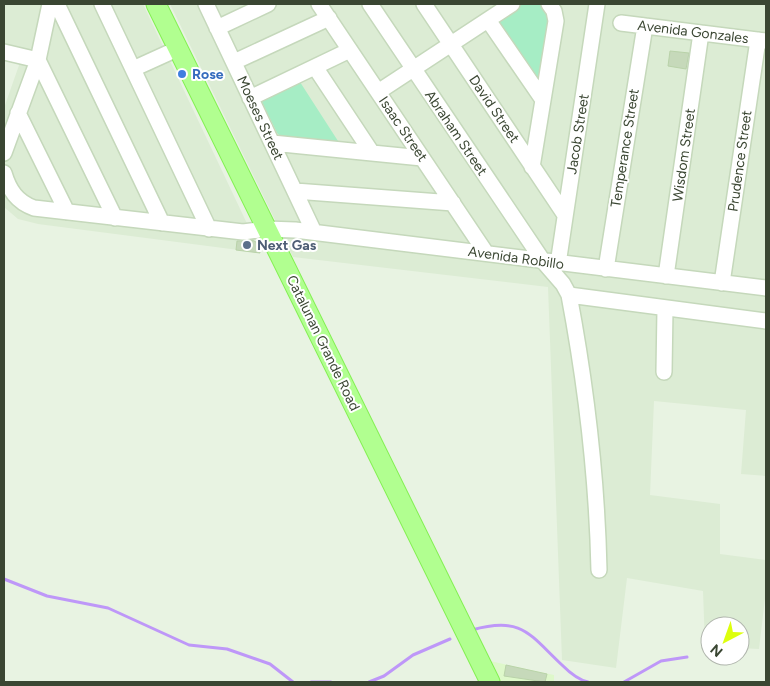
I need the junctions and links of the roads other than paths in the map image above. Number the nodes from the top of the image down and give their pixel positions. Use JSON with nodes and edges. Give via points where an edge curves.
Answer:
{"nodes":[{"id":1,"x":50,"y":4,"type":"edge"},
{"id":2,"x":57,"y":4,"type":"edge"},
{"id":3,"x":102,"y":4,"type":"edge"},
{"id":4,"x":156,"y":4,"type":"edge"},
{"id":5,"x":206,"y":4,"type":"edge"},
{"id":6,"x":268,"y":4,"type":"edge"},
{"id":7,"x":319,"y":4,"type":"edge"},
{"id":8,"x":370,"y":4,"type":"edge"},
{"id":9,"x":512,"y":4,"type":"edge"},
{"id":10,"x":549,"y":4,"type":"edge"},
{"id":11,"x":598,"y":4,"type":"edge"},
{"id":12,"x":429,"y":6,"type":"edge"},
{"id":13,"x":328,"y":18,"type":"junction"},
{"id":14,"x":488,"y":20,"type":"junction"},
{"id":15,"x":620,"y":23,"type":"dead end"},
{"id":16,"x":644,"y":26,"type":"junction"},
{"id":17,"x":217,"y":28,"type":"junction"},
{"id":18,"x":701,"y":33,"type":"junction"},
{"id":19,"x":762,"y":40,"type":"edge"},
{"id":20,"x":451,"y":45,"type":"junction"},
{"id":21,"x":178,"y":48,"type":"junction"},
{"id":22,"x":350,"y":50,"type":"junction"},
{"id":23,"x":4,"y":52,"type":"edge"},
{"id":24,"x":38,"y":60,"type":"junction"},
{"id":25,"x":234,"y":62,"type":"junction"},
{"id":26,"x":315,"y":67,"type":"junction"},
{"id":27,"x":133,"y":69,"type":"junction"},
{"id":28,"x":413,"y":70,"type":"junction"},
{"id":29,"x":378,"y":92,"type":"junction"},
{"id":30,"x":250,"y":98,"type":"junction"},
{"id":31,"x":543,"y":100,"type":"junction"},
{"id":32,"x":18,"y":113,"type":"junction"},
{"id":33,"x":272,"y":144,"type":"junction"},
{"id":34,"x":4,"y":153,"type":"edge"},
{"id":35,"x":372,"y":153,"type":"junction"},
{"id":36,"x":422,"y":158,"type":"junction"},
{"id":37,"x":532,"y":167,"type":"junction"},
{"id":38,"x":4,"y":173,"type":"edge"},
{"id":39,"x":295,"y":191,"type":"junction"},
{"id":40,"x":453,"y":203,"type":"junction"},
{"id":41,"x":67,"y":212,"type":"junction"},
{"id":42,"x":565,"y":215,"type":"junction"},
{"id":43,"x":115,"y":218,"type":"junction"},
{"id":44,"x":162,"y":223,"type":"junction"},
{"id":45,"x":209,"y":229,"type":"junction"},
{"id":46,"x":266,"y":229,"type":"junction"},
{"id":47,"x":314,"y":232,"type":"junction"},
{"id":48,"x":486,"y":253,"type":"junction"},
{"id":49,"x":542,"y":262,"type":"junction"},
{"id":50,"x":558,"y":264,"type":"junction"},
{"id":51,"x":606,"y":269,"type":"junction"},
{"id":52,"x":666,"y":276,"type":"junction"},
{"id":53,"x":722,"y":283,"type":"junction"},
{"id":54,"x":766,"y":288,"type":"edge"},
{"id":55,"x":569,"y":295,"type":"junction"},
{"id":56,"x":665,"y":309,"type":"junction"},
{"id":57,"x":766,"y":321,"type":"edge"},
{"id":58,"x":664,"y":372,"type":"dead end"},
{"id":59,"x":599,"y":570,"type":"dead end"},
{"id":60,"x":490,"y":682,"type":"edge"}],
"edges":[{"from":1,"to":24,"type":"street"},
{"from":2,"to":44,"type":"street"},
{"from":3,"to":27,"type":"street"},
{"from":4,"to":21,"type":"main road","name":"Catalunan Grande Road"},
{"from":5,"to":17,"type":"street","name":"Moeses Street"},
{"from":6,"to":17,"type":"street"},
{"from":7,"to":13,"type":"street","name":"Isaac Street"},
{"from":8,"to":28,"type":"street","name":"Abraham Street"},
{"from":9,"to":14,"type":"street"},
{"from":10,"to":31,"type":"street","via":[[556,21]]},
{"from":11,"to":42,"type":"street","name":"Jacob Street"},
{"from":12,"to":20,"type":"street","name":"David Street"},
{"from":13,"to":22,"type":"street","name":"Isaac Street"},
{"from":13,"to":25,"type":"street"},
{"from":14,"to":20,"type":"street"},
{"from":14,"to":31,"type":"street"},
{"from":15,"to":16,"type":"street","name":"Avenida Gonzales"},
{"from":16,"to":18,"type":"street","name":"Avenida Gonzales"},
{"from":16,"to":51,"type":"street","name":"Temperance Street"},
{"from":17,"to":25,"type":"street","name":"Moeses Street"},
{"from":18,"to":19,"type":"street","name":"Avenida Gonzales"},
{"from":18,"to":52,"type":"street","name":"Wisdom Street"},
{"from":19,"to":53,"type":"street","name":"Prudence Street"},
{"from":20,"to":28,"type":"street"},
{"from":20,"to":37,"type":"street","name":"David Street"},
{"from":21,"to":27,"type":"street"},
{"from":21,"to":46,"type":"main road","name":"Catalunan Grande Road"},
{"from":22,"to":26,"type":"street"},
{"from":22,"to":29,"type":"street","name":"Isaac Street"},
{"from":23,"to":24,"type":"street"},
{"from":24,"to":32,"type":"street"},
{"from":24,"to":43,"type":"street"},
{"from":25,"to":30,"type":"street","name":"Moeses Street"},
{"from":26,"to":30,"type":"street"},
{"from":26,"to":35,"type":"street"},
{"from":27,"to":45,"type":"street"},
{"from":28,"to":29,"type":"street"},
{"from":28,"to":49,"type":"street","name":"Abraham Street"},
{"from":29,"to":36,"type":"street","name":"Isaac Street"},
{"from":30,"to":33,"type":"street","name":"Moeses Street"},
{"from":31,"to":37,"type":"street"},
{"from":32,"to":34,"type":"street"},
{"from":32,"to":41,"type":"street"},
{"from":33,"to":35,"type":"street"},
{"from":33,"to":39,"type":"street","name":"Moeses Street"},
{"from":35,"to":36,"type":"street"},
{"from":36,"to":40,"type":"street","name":"Isaac Street"},
{"from":37,"to":42,"type":"street","name":"David Street"},
{"from":38,"to":41,"type":"street","name":"Avenida Robillo","via":[[12,193],[24,204]]},
{"from":39,"to":40,"type":"street"},
{"from":39,"to":47,"type":"street","name":"Moeses Street"},
{"from":40,"to":48,"type":"street","name":"Isaac Street"},
{"from":41,"to":43,"type":"street","name":"Avenida Robillo"},
{"from":42,"to":50,"type":"street","name":"Jacob Street"},
{"from":43,"to":44,"type":"street","name":"Avenida Robillo"},
{"from":44,"to":45,"type":"street","name":"Avenida Robillo"},
{"from":45,"to":46,"type":"street","name":"Avenida Robillo","via":[[243,232]]},
{"from":46,"to":47,"type":"street","name":"Avenida Robillo"},
{"from":46,"to":60,"type":"main road","name":"Catalunan Grande Road"},
{"from":47,"to":48,"type":"street","name":"Avenida Robillo"},
{"from":48,"to":49,"type":"street","name":"Avenida Robillo"},
{"from":49,"to":50,"type":"street","name":"Avenida Robillo"},
{"from":49,"to":55,"type":"street","name":"Abraham Street"},
{"from":50,"to":51,"type":"street","name":"Avenida Robillo"},
{"from":51,"to":52,"type":"street","name":"Avenida Robillo"},
{"from":52,"to":53,"type":"street","name":"Avenida Robillo"},
{"from":53,"to":54,"type":"street","name":"Avenida Robillo"},
{"from":55,"to":56,"type":"street"},
{"from":55,"to":59,"type":"street","via":[[588,426]]},
{"from":56,"to":57,"type":"street"},
{"from":56,"to":58,"type":"street"}]}
